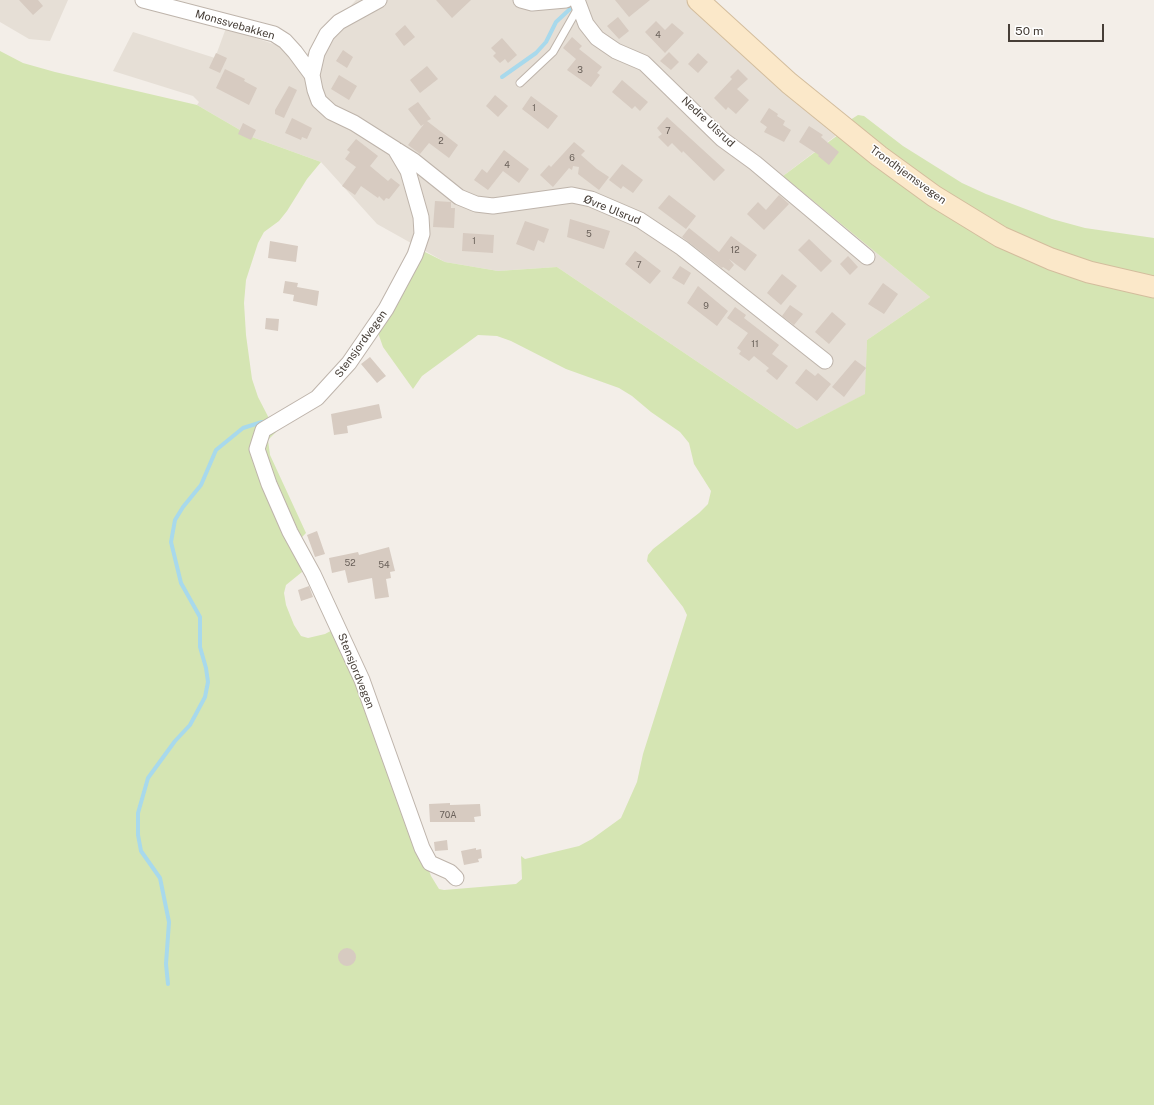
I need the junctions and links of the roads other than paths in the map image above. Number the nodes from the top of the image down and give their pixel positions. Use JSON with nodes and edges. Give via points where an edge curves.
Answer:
{"nodes":[{"id":1,"x":143,"y":0,"type":"edge"},
{"id":2,"x":378,"y":0,"type":"edge"},
{"id":3,"x":521,"y":0,"type":"edge"},
{"id":4,"x":698,"y":0,"type":"edge"},
{"id":5,"x":574,"y":3,"type":"edge"},
{"id":6,"x":312,"y":76,"type":"junction"},
{"id":7,"x":520,"y":83,"type":"dead end"},
{"id":8,"x":394,"y":149,"type":"junction"},
{"id":9,"x":867,"y":256,"type":"dead end"},
{"id":10,"x":1154,"y":287,"type":"edge"},
{"id":11,"x":825,"y":361,"type":"dead end"},
{"id":12,"x":456,"y":878,"type":"dead end"}],
"edges":[{"from":1,"to":6,"type":"street","name":"Monssvebakken","via":[[274,34],[295,52]]},
{"from":2,"to":6,"type":"street","name":"Stensjordvegen","via":[[339,22],[327,34],[317,53]]},
{"from":3,"to":5,"type":"street","via":[[532,3]]},
{"from":4,"to":10,"type":"main road","name":"Trondhjemsvegen","via":[[790,83],[879,156],[934,196],[1001,238],[1088,272]]},
{"from":5,"to":7,"type":"lane","via":[[553,52]]},
{"from":5,"to":9,"type":"street","name":"Nedre Ulsrud","via":[[597,38],[644,63],[722,138]]},
{"from":6,"to":8,"type":"street","name":"Stensjordvegen","via":[[319,101],[331,112],[354,123]]},
{"from":8,"to":11,"type":"street","name":"Øvre Ulsrud","via":[[414,161],[459,197],[476,204],[492,206],[572,195],[640,220],[682,248]]},
{"from":8,"to":12,"type":"street","name":"Stensjordvegen","via":[[408,171],[421,217],[422,234],[415,255],[386,309],[349,363],[317,398],[263,430],[257,449],[287,526],[362,680],[422,848],[430,863],[450,872]]}]}
